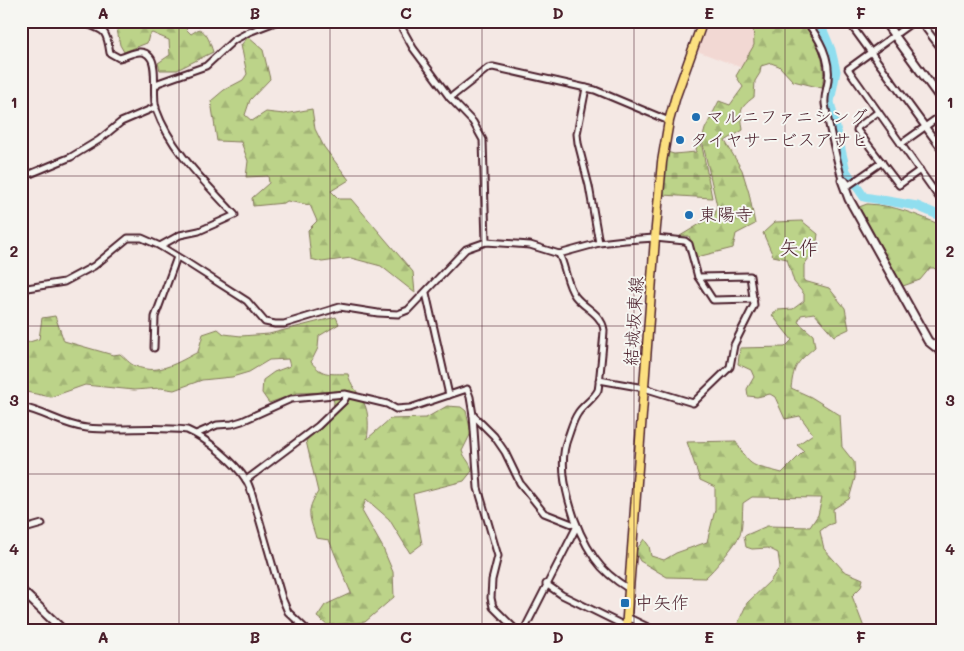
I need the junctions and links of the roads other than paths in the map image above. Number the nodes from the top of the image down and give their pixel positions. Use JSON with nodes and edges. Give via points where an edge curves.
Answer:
{"nodes":[{"id":1,"x":79,"y":21,"type":"edge"},
{"id":2,"x":278,"y":21,"type":"edge"},
{"id":3,"x":398,"y":21,"type":"edge"},
{"id":4,"x":703,"y":21,"type":"edge"},
{"id":5,"x":806,"y":21,"type":"edge"},
{"id":6,"x":848,"y":21,"type":"edge"},
{"id":7,"x":884,"y":21,"type":"edge"},
{"id":8,"x":914,"y":21,"type":"edge"},
{"id":9,"x":920,"y":21,"type":"edge"},
{"id":10,"x":894,"y":36,"type":"junction"},
{"id":11,"x":943,"y":51,"type":"edge"},
{"id":12,"x":872,"y":52,"type":"junction"},
{"id":13,"x":155,"y":87,"type":"junction"},
{"id":14,"x":586,"y":88,"type":"junction"},
{"id":15,"x":450,"y":98,"type":"junction"},
{"id":16,"x":943,"y":102,"type":"edge"},
{"id":17,"x":156,"y":107,"type":"junction"},
{"id":18,"x":878,"y":112,"type":"junction"},
{"id":19,"x":943,"y":114,"type":"edge"},
{"id":20,"x":669,"y":121,"type":"junction"},
{"id":21,"x":925,"y":127,"type":"junction"},
{"id":22,"x":901,"y":144,"type":"junction"},
{"id":23,"x":943,"y":151,"type":"edge"},
{"id":24,"x":882,"y":162,"type":"junction"},
{"id":25,"x":21,"y":170,"type":"edge"},
{"id":26,"x":920,"y":170,"type":"junction"},
{"id":27,"x":842,"y":180,"type":"junction"},
{"id":28,"x":943,"y":199,"type":"edge"},
{"id":29,"x":655,"y":238,"type":"junction"},
{"id":30,"x":486,"y":242,"type":"junction"},
{"id":31,"x":599,"y":243,"type":"junction"},
{"id":32,"x":160,"y":246,"type":"junction"},
{"id":33,"x":559,"y":254,"type":"junction"},
{"id":34,"x":177,"y":257,"type":"junction"},
{"id":35,"x":698,"y":277,"type":"junction"},
{"id":36,"x":21,"y":289,"type":"edge"},
{"id":37,"x":426,"y":293,"type":"junction"},
{"id":38,"x":754,"y":299,"type":"junction"},
{"id":39,"x":154,"y":348,"type":"dead end"},
{"id":40,"x":943,"y":353,"type":"edge"},
{"id":41,"x":599,"y":380,"type":"junction"},
{"id":42,"x":644,"y":388,"type":"junction"},
{"id":43,"x":449,"y":395,"type":"junction"},
{"id":44,"x":347,"y":396,"type":"junction"},
{"id":45,"x":21,"y":407,"type":"edge"},
{"id":46,"x":473,"y":415,"type":"junction"},
{"id":47,"x":196,"y":434,"type":"junction"},
{"id":48,"x":246,"y":480,"type":"junction"},
{"id":49,"x":42,"y":524,"type":"dead end"},
{"id":50,"x":577,"y":526,"type":"junction"},
{"id":51,"x":21,"y":530,"type":"edge"},
{"id":52,"x":546,"y":584,"type":"junction"},
{"id":53,"x":629,"y":589,"type":"junction"},
{"id":54,"x":21,"y":590,"type":"edge"},
{"id":55,"x":627,"y":618,"type":"junction"},
{"id":56,"x":626,"y":629,"type":"edge"},
{"id":57,"x":63,"y":630,"type":"edge"},
{"id":58,"x":307,"y":630,"type":"edge"},
{"id":59,"x":516,"y":630,"type":"edge"},
{"id":60,"x":524,"y":630,"type":"edge"},
{"id":61,"x":654,"y":630,"type":"edge"}],
"edges":[{"from":1,"to":13,"type":"street","via":[[108,35],[110,53],[119,58],[141,51],[149,55]]},
{"from":2,"to":13,"type":"street","via":[[234,40],[206,66],[158,83]]},
{"from":3,"to":15,"type":"street","via":[[413,48]]},
{"from":4,"to":20,"type":"main road","name":"結城坂東線","via":[[683,72]]},
{"from":5,"to":27,"type":"street","via":[[816,34],[829,71],[824,101]]},
{"from":6,"to":12,"type":"street"},
{"from":7,"to":10,"type":"street"},
{"from":8,"to":10,"type":"street"},
{"from":9,"to":11,"type":"street"},
{"from":10,"to":12,"type":"street"},
{"from":10,"to":16,"type":"street"},
{"from":12,"to":18,"type":"street","via":[[848,69]]},
{"from":12,"to":21,"type":"street"},
{"from":13,"to":17,"type":"street","via":[[153,98]]},
{"from":14,"to":15,"type":"street","via":[[493,67]]},
{"from":14,"to":20,"type":"street"},
{"from":14,"to":31,"type":"street","via":[[578,143]]},
{"from":15,"to":30,"type":"street","via":[[473,122],[483,140]]},
{"from":17,"to":25,"type":"street","via":[[121,122],[71,157],[30,174]]},
{"from":17,"to":32,"type":"street","via":[[174,145],[235,216],[200,231],[180,235]]},
{"from":18,"to":22,"type":"street"},
{"from":18,"to":24,"type":"street","via":[[857,130]]},
{"from":19,"to":21,"type":"street"},
{"from":20,"to":29,"type":"main road","name":"結城坂東線"},
{"from":21,"to":22,"type":"street"},
{"from":21,"to":23,"type":"street"},
{"from":22,"to":26,"type":"street"},
{"from":24,"to":26,"type":"street","via":[[899,185]]},
{"from":24,"to":27,"type":"street","via":[[849,186]]},
{"from":26,"to":28,"type":"street"},
{"from":27,"to":40,"type":"street","via":[[849,199],[928,341]]},
{"from":29,"to":31,"type":"street"},
{"from":29,"to":35,"type":"street","via":[[689,244]]},
{"from":29,"to":42,"type":"main road","name":"結城坂東線"},
{"from":30,"to":33,"type":"street","via":[[530,245]]},
{"from":30,"to":37,"type":"street","via":[[466,249]]},
{"from":31,"to":33,"type":"street"},
{"from":32,"to":34,"type":"street"},
{"from":32,"to":36,"type":"street","via":[[142,238],[128,238],[94,266],[64,282]]},
{"from":33,"to":41,"type":"street","via":[[574,295],[601,319],[604,330]]},
{"from":34,"to":37,"type":"street","via":[[247,300],[265,322],[275,324],[294,322],[340,307],[398,314],[408,310]]},
{"from":34,"to":39,"type":"street","via":[[155,317]]},
{"from":35,"to":38,"type":"street","via":[[713,300]]},
{"from":35,"to":38,"type":"street","via":[[750,276]]},
{"from":37,"to":43,"type":"street"},
{"from":38,"to":42,"type":"street","via":[[734,346],[730,367],[692,403]]},
{"from":41,"to":42,"type":"street"},
{"from":41,"to":50,"type":"street","via":[[598,390],[578,413],[564,455],[566,488]]},
{"from":42,"to":53,"type":"main road","name":"結城坂東線"},
{"from":43,"to":44,"type":"street","via":[[410,408],[396,409],[387,404]]},
{"from":43,"to":46,"type":"street","via":[[467,389]]},
{"from":44,"to":47,"type":"street","via":[[291,400],[242,421],[217,425]]},
{"from":44,"to":48,"type":"street","via":[[318,426]]},
{"from":45,"to":47,"type":"street","via":[[81,427],[177,429]]},
{"from":46,"to":50,"type":"street","via":[[494,436],[520,483],[544,513]]},
{"from":46,"to":59,"type":"street","via":[[478,488],[498,556],[491,598],[493,607]]},
{"from":47,"to":48,"type":"street","via":[[234,465]]},
{"from":48,"to":58,"type":"street","via":[[282,598],[288,612]]},
{"from":49,"to":51,"type":"street"},
{"from":50,"to":52,"type":"street"},
{"from":50,"to":53,"type":"street","via":[[595,559],[615,580]]},
{"from":52,"to":56,"type":"street"},
{"from":52,"to":60,"type":"street"},
{"from":53,"to":55,"type":"main road","name":"結城坂東線"},
{"from":54,"to":57,"type":"street"},
{"from":55,"to":56,"type":"main road","name":"結城坂東線"},
{"from":55,"to":61,"type":"street"}]}
